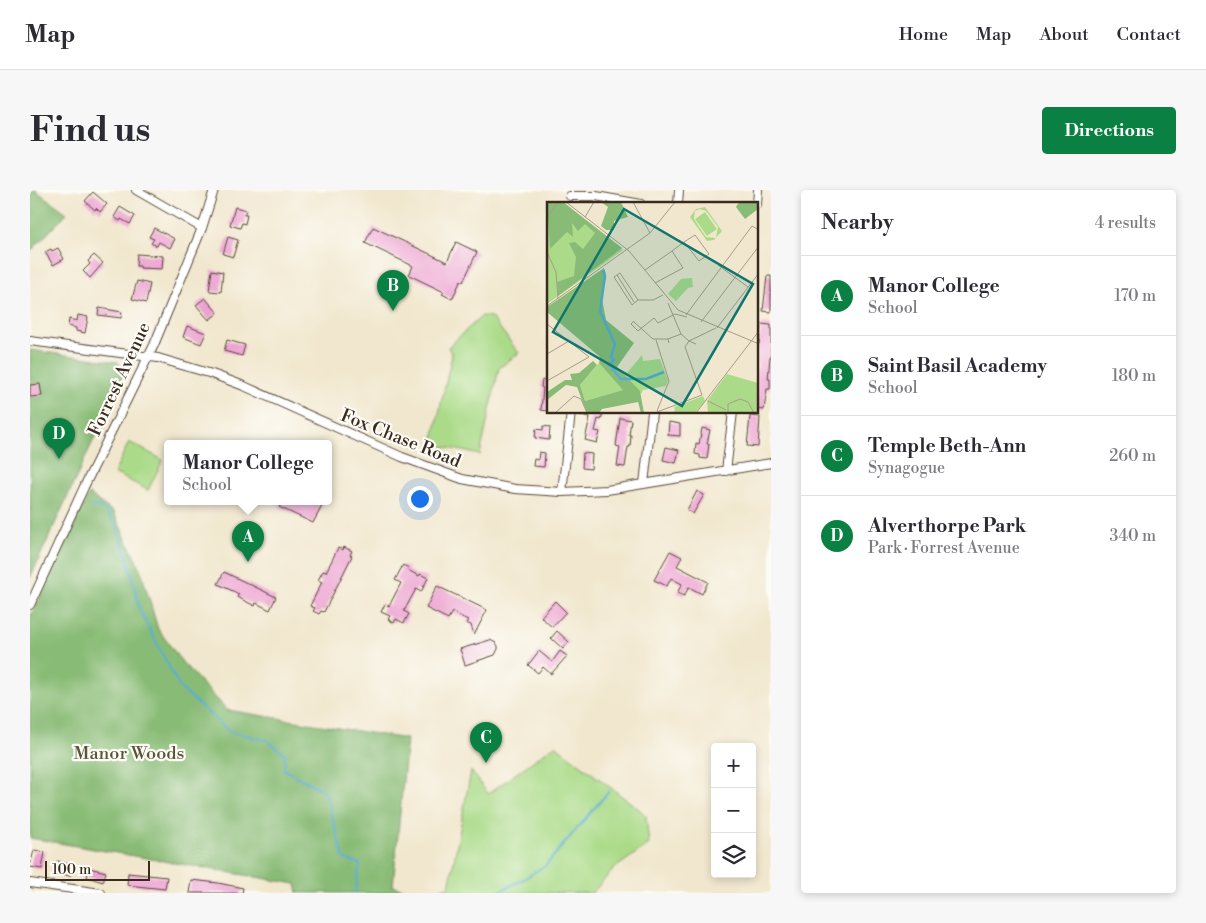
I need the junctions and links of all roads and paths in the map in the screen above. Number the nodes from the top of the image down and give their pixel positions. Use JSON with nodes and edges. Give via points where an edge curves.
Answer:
{"nodes":[{"id":1,"x":136,"y":190,"type":"edge"},
{"id":2,"x":214,"y":190,"type":"edge"},
{"id":3,"x":570,"y":196,"type":"dead end"},
{"id":4,"x":596,"y":197,"type":"edge"},
{"id":5,"x":628,"y":202,"type":"edge"},
{"id":6,"x":202,"y":228,"type":"junction"},
{"id":7,"x":30,"y":341,"type":"edge"},
{"id":8,"x":148,"y":357,"type":"junction"},
{"id":9,"x":571,"y":414,"type":"edge"},
{"id":10,"x":652,"y":414,"type":"edge"},
{"id":11,"x":732,"y":414,"type":"edge"},
{"id":12,"x":771,"y":463,"type":"edge"},
{"id":13,"x":726,"y":471,"type":"junction"},
{"id":14,"x":644,"y":484,"type":"junction"},
{"id":15,"x":562,"y":492,"type":"junction"},
{"id":16,"x":30,"y":605,"type":"edge"},
{"id":17,"x":34,"y":884,"type":"edge"},
{"id":18,"x":32,"y":893,"type":"edge"},
{"id":19,"x":101,"y":893,"type":"edge"}],
"edges":[{"from":1,"to":6,"type":"street"},
{"from":2,"to":6,"type":"street","name":"Forrest Avenue"},
{"from":3,"to":4,"type":"street"},
{"from":4,"to":5,"type":"street"},
{"from":6,"to":8,"type":"street","name":"Forrest Avenue"},
{"from":7,"to":8,"type":"street","name":"Fox Chase Road"},
{"from":8,"to":15,"type":"street","name":"Fox Chase Road","via":[[244,386],[389,452],[462,479],[515,489]]},
{"from":8,"to":16,"type":"street","name":"Forrest Avenue"},
{"from":9,"to":15,"type":"street"},
{"from":10,"to":14,"type":"street"},
{"from":11,"to":13,"type":"street"},
{"from":12,"to":13,"type":"street","name":"Fox Chase Road"},
{"from":13,"to":14,"type":"street","name":"Fox Chase Road"},
{"from":14,"to":15,"type":"street","name":"Fox Chase Road"},
{"from":17,"to":18,"type":"street"},
{"from":17,"to":19,"type":"street"}]}
